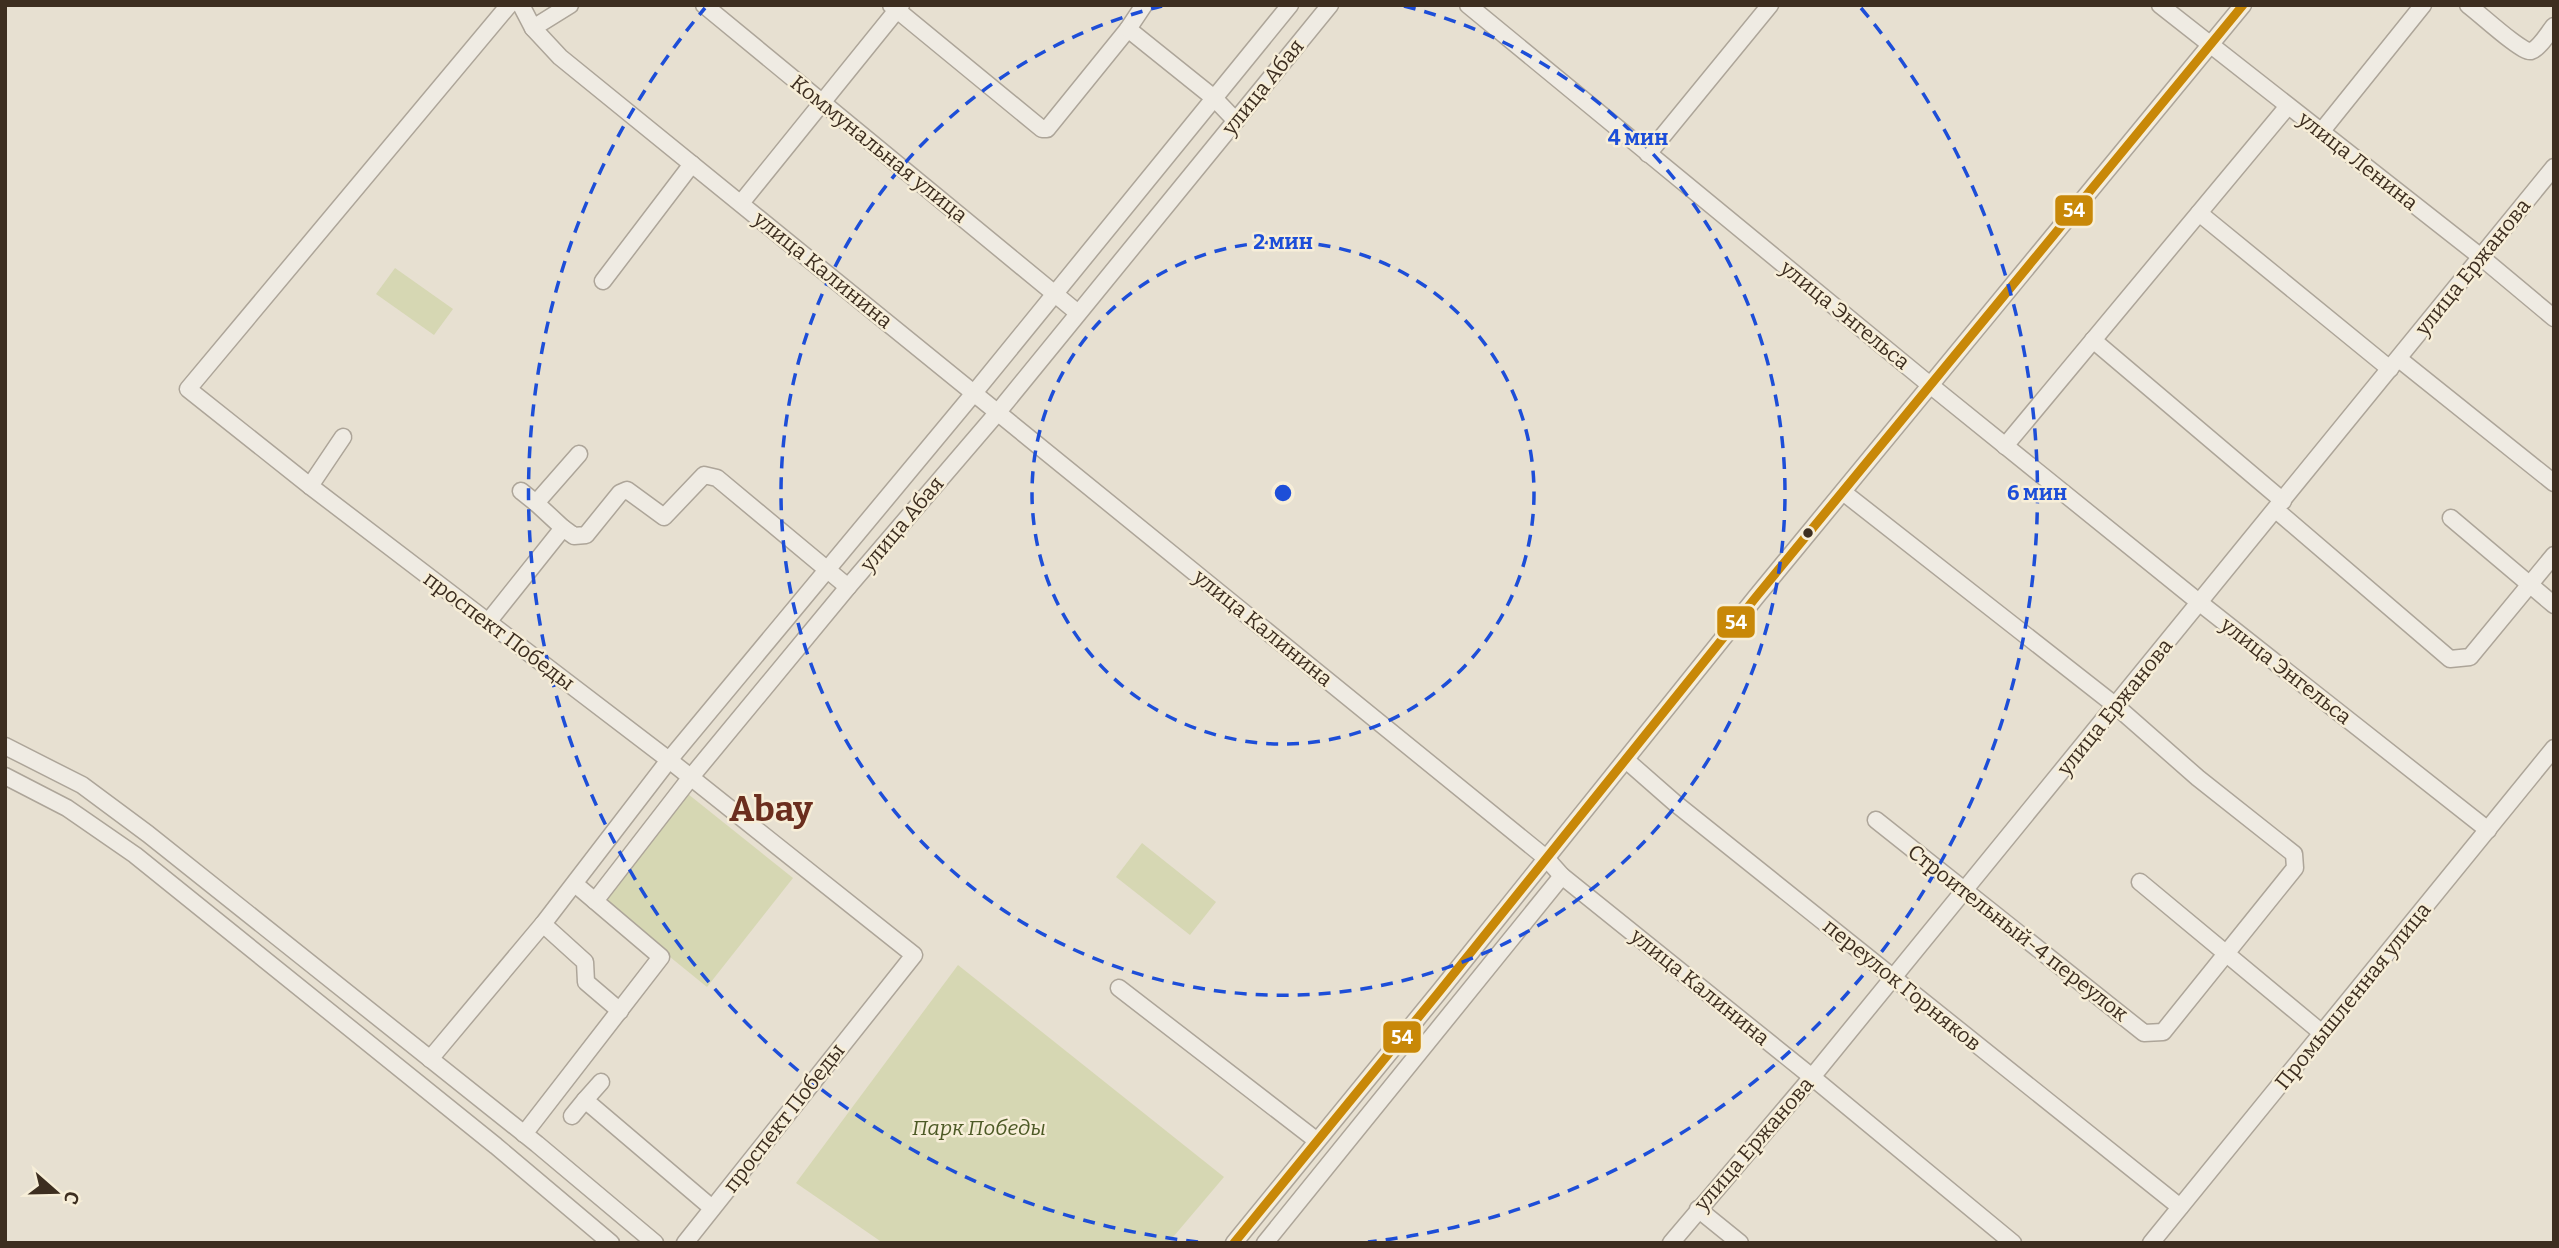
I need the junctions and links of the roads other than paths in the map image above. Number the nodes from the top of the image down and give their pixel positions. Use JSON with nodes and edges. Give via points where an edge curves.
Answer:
{"nodes":[{"id":1,"x":509,"y":5,"type":"edge"},
{"id":2,"x":521,"y":5,"type":"edge"},
{"id":3,"x":570,"y":5,"type":"edge"},
{"id":4,"x":704,"y":5,"type":"edge"},
{"id":5,"x":1144,"y":5,"type":"edge"},
{"id":6,"x":1290,"y":5,"type":"edge"},
{"id":7,"x":1330,"y":5,"type":"edge"},
{"id":8,"x":1468,"y":5,"type":"edge"},
{"id":9,"x":1770,"y":5,"type":"edge"},
{"id":10,"x":2161,"y":5,"type":"edge"},
{"id":11,"x":2243,"y":5,"type":"edge"},
{"id":12,"x":2423,"y":5,"type":"edge"},
{"id":13,"x":2468,"y":5,"type":"edge"},
{"id":14,"x":896,"y":7,"type":"edge"},
{"id":15,"x":2554,"y":26,"type":"edge"},
{"id":16,"x":533,"y":28,"type":"junction"},
{"id":17,"x":1128,"y":29,"type":"junction"},
{"id":18,"x":2210,"y":45,"type":"junction"},
{"id":19,"x":1214,"y":98,"type":"junction"},
{"id":20,"x":823,"y":103,"type":"junction"},
{"id":21,"x":2288,"y":106,"type":"junction"},
{"id":22,"x":1236,"y":121,"type":"junction"},
{"id":23,"x":2321,"y":132,"type":"junction"},
{"id":24,"x":1648,"y":154,"type":"junction"},
{"id":25,"x":692,"y":164,"type":"junction"},
{"id":26,"x":2553,"y":168,"type":"edge"},
{"id":27,"x":741,"y":203,"type":"junction"},
{"id":28,"x":2199,"y":213,"type":"junction"},
{"id":29,"x":2481,"y":257,"type":"junction"},
{"id":30,"x":603,"y":281,"type":"dead end"},
{"id":31,"x":1054,"y":293,"type":"junction"},
{"id":32,"x":1078,"y":313,"type":"junction"},
{"id":33,"x":2554,"y":318,"type":"edge"},
{"id":34,"x":2093,"y":340,"type":"junction"},
{"id":35,"x":2395,"y":364,"type":"junction"},
{"id":36,"x":1930,"y":385,"type":"junction"},
{"id":37,"x":974,"y":393,"type":"junction"},
{"id":38,"x":998,"y":412,"type":"junction"},
{"id":39,"x":343,"y":438,"type":"dead end"},
{"id":40,"x":2006,"y":446,"type":"junction"},
{"id":41,"x":579,"y":454,"type":"dead end"},
{"id":42,"x":2554,"y":484,"type":"edge"},
{"id":43,"x":310,"y":486,"type":"junction"},
{"id":44,"x":521,"y":491,"type":"dead end"},
{"id":45,"x":1843,"y":492,"type":"junction"},
{"id":46,"x":536,"y":503,"type":"junction"},
{"id":47,"x":2280,"y":505,"type":"junction"},
{"id":48,"x":2451,"y":518,"type":"dead end"},
{"id":49,"x":564,"y":528,"type":"junction"},
{"id":50,"x":2554,"y":555,"type":"edge"},
{"id":51,"x":827,"y":569,"type":"junction"},
{"id":52,"x":2529,"y":586,"type":"junction"},
{"id":53,"x":848,"y":587,"type":"junction"},
{"id":54,"x":2200,"y":603,"type":"junction"},
{"id":55,"x":2554,"y":605,"type":"edge"},
{"id":56,"x":488,"y":622,"type":"junction"},
{"id":57,"x":2116,"y":706,"type":"junction"},
{"id":58,"x":5,"y":746,"type":"edge"},
{"id":59,"x":2554,"y":748,"type":"edge"},
{"id":60,"x":670,"y":760,"type":"junction"},
{"id":61,"x":1626,"y":760,"type":"junction"},
{"id":62,"x":5,"y":776,"type":"edge"},
{"id":63,"x":691,"y":777,"type":"junction"},
{"id":64,"x":1876,"y":820,"type":"dead end"},
{"id":65,"x":2488,"y":830,"type":"junction"},
{"id":66,"x":148,"y":834,"type":"junction"},
{"id":67,"x":135,"y":855,"type":"junction"},
{"id":68,"x":1546,"y":858,"type":"junction"},
{"id":69,"x":1562,"y":876,"type":"junction"},
{"id":70,"x":2140,"y":881,"type":"dead end"},
{"id":71,"x":575,"y":884,"type":"junction"},
{"id":72,"x":1965,"y":890,"type":"junction"},
{"id":73,"x":595,"y":901,"type":"junction"},
{"id":74,"x":543,"y":924,"type":"junction"},
{"id":75,"x":2226,"y":954,"type":"junction"},
{"id":76,"x":1893,"y":978,"type":"junction"},
{"id":77,"x":1119,"y":988,"type":"dead end"},
{"id":78,"x":620,"y":1010,"type":"junction"},
{"id":79,"x":2322,"y":1033,"type":"junction"},
{"id":80,"x":412,"y":1045,"type":"junction"},
{"id":81,"x":430,"y":1059,"type":"junction"},
{"id":82,"x":396,"y":1066,"type":"junction"},
{"id":83,"x":1812,"y":1077,"type":"junction"},
{"id":84,"x":601,"y":1082,"type":"dead end"},
{"id":85,"x":585,"y":1100,"type":"junction"},
{"id":86,"x":572,"y":1116,"type":"dead end"},
{"id":87,"x":518,"y":1130,"type":"junction"},
{"id":88,"x":1316,"y":1140,"type":"junction"},
{"id":89,"x":496,"y":1146,"type":"junction"},
{"id":90,"x":2180,"y":1207,"type":"junction"},
{"id":91,"x":712,"y":1208,"type":"junction"},
{"id":92,"x":1699,"y":1209,"type":"junction"},
{"id":93,"x":611,"y":1243,"type":"edge"},
{"id":94,"x":655,"y":1243,"type":"edge"},
{"id":95,"x":685,"y":1243,"type":"edge"},
{"id":96,"x":1234,"y":1243,"type":"edge"},
{"id":97,"x":1265,"y":1243,"type":"edge"},
{"id":98,"x":1671,"y":1243,"type":"edge"},
{"id":99,"x":1740,"y":1243,"type":"edge"},
{"id":100,"x":2013,"y":1243,"type":"edge"},
{"id":101,"x":2151,"y":1243,"type":"edge"}],
"edges":[{"from":1,"to":43,"type":"street","name":"проспект Победы","via":[[188,389]]},
{"from":2,"to":16,"type":"street","name":"улица Калинина"},
{"from":3,"to":16,"type":"street"},
{"from":4,"to":20,"type":"street","name":"Коммунальная улица"},
{"from":5,"to":17,"type":"street"},
{"from":6,"to":19,"type":"street","name":"улица Абая"},
{"from":7,"to":22,"type":"street","name":"улица Абая"},
{"from":8,"to":24,"type":"street","name":"улица Энгельса"},
{"from":9,"to":24,"type":"street"},
{"from":10,"to":18,"type":"street","name":"улица Ленина"},
{"from":11,"to":18,"type":"street"},
{"from":12,"to":23,"type":"street"},
{"from":13,"to":15,"type":"street","via":[[2526,52]]},
{"from":14,"to":17,"type":"street","via":[[1045,130]]},
{"from":14,"to":20,"type":"street"},
{"from":16,"to":25,"type":"street","name":"улица Калинина","via":[[560,57]]},
{"from":17,"to":19,"type":"street"},
{"from":18,"to":21,"type":"street","name":"улица Ленина"},
{"from":18,"to":36,"type":"street"},
{"from":19,"to":22,"type":"street"},
{"from":19,"to":31,"type":"street","name":"улица Абая"},
{"from":20,"to":27,"type":"street"},
{"from":20,"to":31,"type":"street","name":"Коммунальная улица"},
{"from":21,"to":23,"type":"street","name":"улица Ленина"},
{"from":21,"to":28,"type":"street"},
{"from":22,"to":32,"type":"street","name":"улица Абая"},
{"from":23,"to":29,"type":"street","name":"улица Ленина"},
{"from":24,"to":36,"type":"street","name":"улица Энгельса"},
{"from":25,"to":27,"type":"street","name":"улица Калинина"},
{"from":25,"to":30,"type":"street","via":[[618,248]]},
{"from":26,"to":29,"type":"street","name":"улица Ержанова"},
{"from":27,"to":37,"type":"street","name":"улица Калинина"},
{"from":28,"to":34,"type":"street"},
{"from":28,"to":35,"type":"street"},
{"from":29,"to":33,"type":"street","name":"улица Ленина"},
{"from":29,"to":35,"type":"street","name":"улица Ержанова"},
{"from":31,"to":32,"type":"street","name":"Коммунальная улица"},
{"from":31,"to":37,"type":"street","name":"улица Абая"},
{"from":32,"to":38,"type":"street","name":"улица Абая"},
{"from":34,"to":40,"type":"street"},
{"from":34,"to":47,"type":"street"},
{"from":35,"to":42,"type":"street"},
{"from":35,"to":47,"type":"street","name":"улица Ержанова"},
{"from":36,"to":40,"type":"street","name":"улица Энгельса"},
{"from":36,"to":45,"type":"street"},
{"from":37,"to":38,"type":"street","name":"улица Калинина"},
{"from":37,"to":51,"type":"street","name":"улица Абая"},
{"from":38,"to":53,"type":"street","name":"улица Абая"},
{"from":38,"to":68,"type":"street","name":"улица Калинина"},
{"from":39,"to":43,"type":"street"},
{"from":40,"to":54,"type":"street","name":"улица Энгельса"},
{"from":41,"to":46,"type":"street"},
{"from":43,"to":56,"type":"street","name":"проспект Победы"},
{"from":44,"to":46,"type":"street"},
{"from":45,"to":57,"type":"street","name":"Строительный-4 переулок"},
{"from":45,"to":61,"type":"street"},
{"from":46,"to":49,"type":"street"},
{"from":47,"to":52,"type":"street","via":[[2450,659],[2470,657]]},
{"from":47,"to":54,"type":"street","name":"улица Ержанова"},
{"from":48,"to":52,"type":"street"},
{"from":49,"to":51,"type":"street","via":[[574,536],[586,535],[627,490],[664,517],[704,475],[710,475]]},
{"from":49,"to":56,"type":"street"},
{"from":50,"to":52,"type":"street"},
{"from":51,"to":53,"type":"street","name":"улица Абая"},
{"from":51,"to":60,"type":"street"},
{"from":52,"to":55,"type":"street"},
{"from":53,"to":63,"type":"street"},
{"from":54,"to":57,"type":"street","name":"улица Ержанова"},
{"from":54,"to":65,"type":"street","name":"улица Энгельса"},
{"from":56,"to":60,"type":"street","name":"проспект Победы"},
{"from":57,"to":72,"type":"street","name":"улица Ержанова"},
{"from":57,"to":75,"type":"street","name":"Строительный-4 переулок","via":[[2294,854],[2295,868]]},
{"from":58,"to":66,"type":"street","via":[[82,785]]},
{"from":59,"to":65,"type":"street","name":"Промышленная улица"},
{"from":60,"to":63,"type":"street","name":"проспект Победы"},
{"from":60,"to":71,"type":"street"},
{"from":61,"to":68,"type":"street"},
{"from":61,"to":76,"type":"street","name":"переулок Горняков"},
{"from":62,"to":67,"type":"street","via":[[68,808]]},
{"from":63,"to":73,"type":"street"},
{"from":63,"to":91,"type":"street","name":"проспект Победы","via":[[914,955]]},
{"from":64,"to":72,"type":"street","name":"Строительный-4 переулок"},
{"from":65,"to":79,"type":"street","name":"Промышленная улица"},
{"from":66,"to":67,"type":"street"},
{"from":66,"to":80,"type":"street"},
{"from":67,"to":82,"type":"street"},
{"from":68,"to":69,"type":"street","name":"улица Калинина"},
{"from":68,"to":88,"type":"street"},
{"from":69,"to":83,"type":"street","name":"улица Калинина"},
{"from":69,"to":97,"type":"street"},
{"from":70,"to":75,"type":"street"},
{"from":71,"to":73,"type":"street"},
{"from":71,"to":74,"type":"street"},
{"from":72,"to":75,"type":"street","name":"Строительный-4 переулок","via":[[2144,1033],[2163,1032]]},
{"from":72,"to":76,"type":"street","name":"улица Ержанова"},
{"from":73,"to":78,"type":"street","via":[[661,957]]},
{"from":74,"to":78,"type":"street","via":[[585,962],[586,982]]},
{"from":74,"to":81,"type":"street"},
{"from":75,"to":79,"type":"street"},
{"from":76,"to":83,"type":"street","name":"улица Ержанова"},
{"from":76,"to":90,"type":"street","name":"переулок Горняков"},
{"from":77,"to":88,"type":"street"},
{"from":78,"to":87,"type":"street"},
{"from":79,"to":90,"type":"street","name":"Промышленная улица"},
{"from":80,"to":81,"type":"street"},
{"from":80,"to":82,"type":"street"},
{"from":81,"to":87,"type":"street"},
{"from":82,"to":89,"type":"street"},
{"from":83,"to":92,"type":"street","name":"улица Ержанова"},
{"from":83,"to":100,"type":"street","name":"улица Калинина"},
{"from":84,"to":85,"type":"street"},
{"from":85,"to":86,"type":"street"},
{"from":85,"to":91,"type":"street"},
{"from":87,"to":89,"type":"street"},
{"from":87,"to":94,"type":"street"},
{"from":88,"to":96,"type":"street"},
{"from":89,"to":93,"type":"street"},
{"from":90,"to":101,"type":"street","name":"Промышленная улица"},
{"from":91,"to":95,"type":"street","name":"проспект Победы"},
{"from":92,"to":98,"type":"street","name":"улица Ержанова"},
{"from":92,"to":99,"type":"street"}]}
